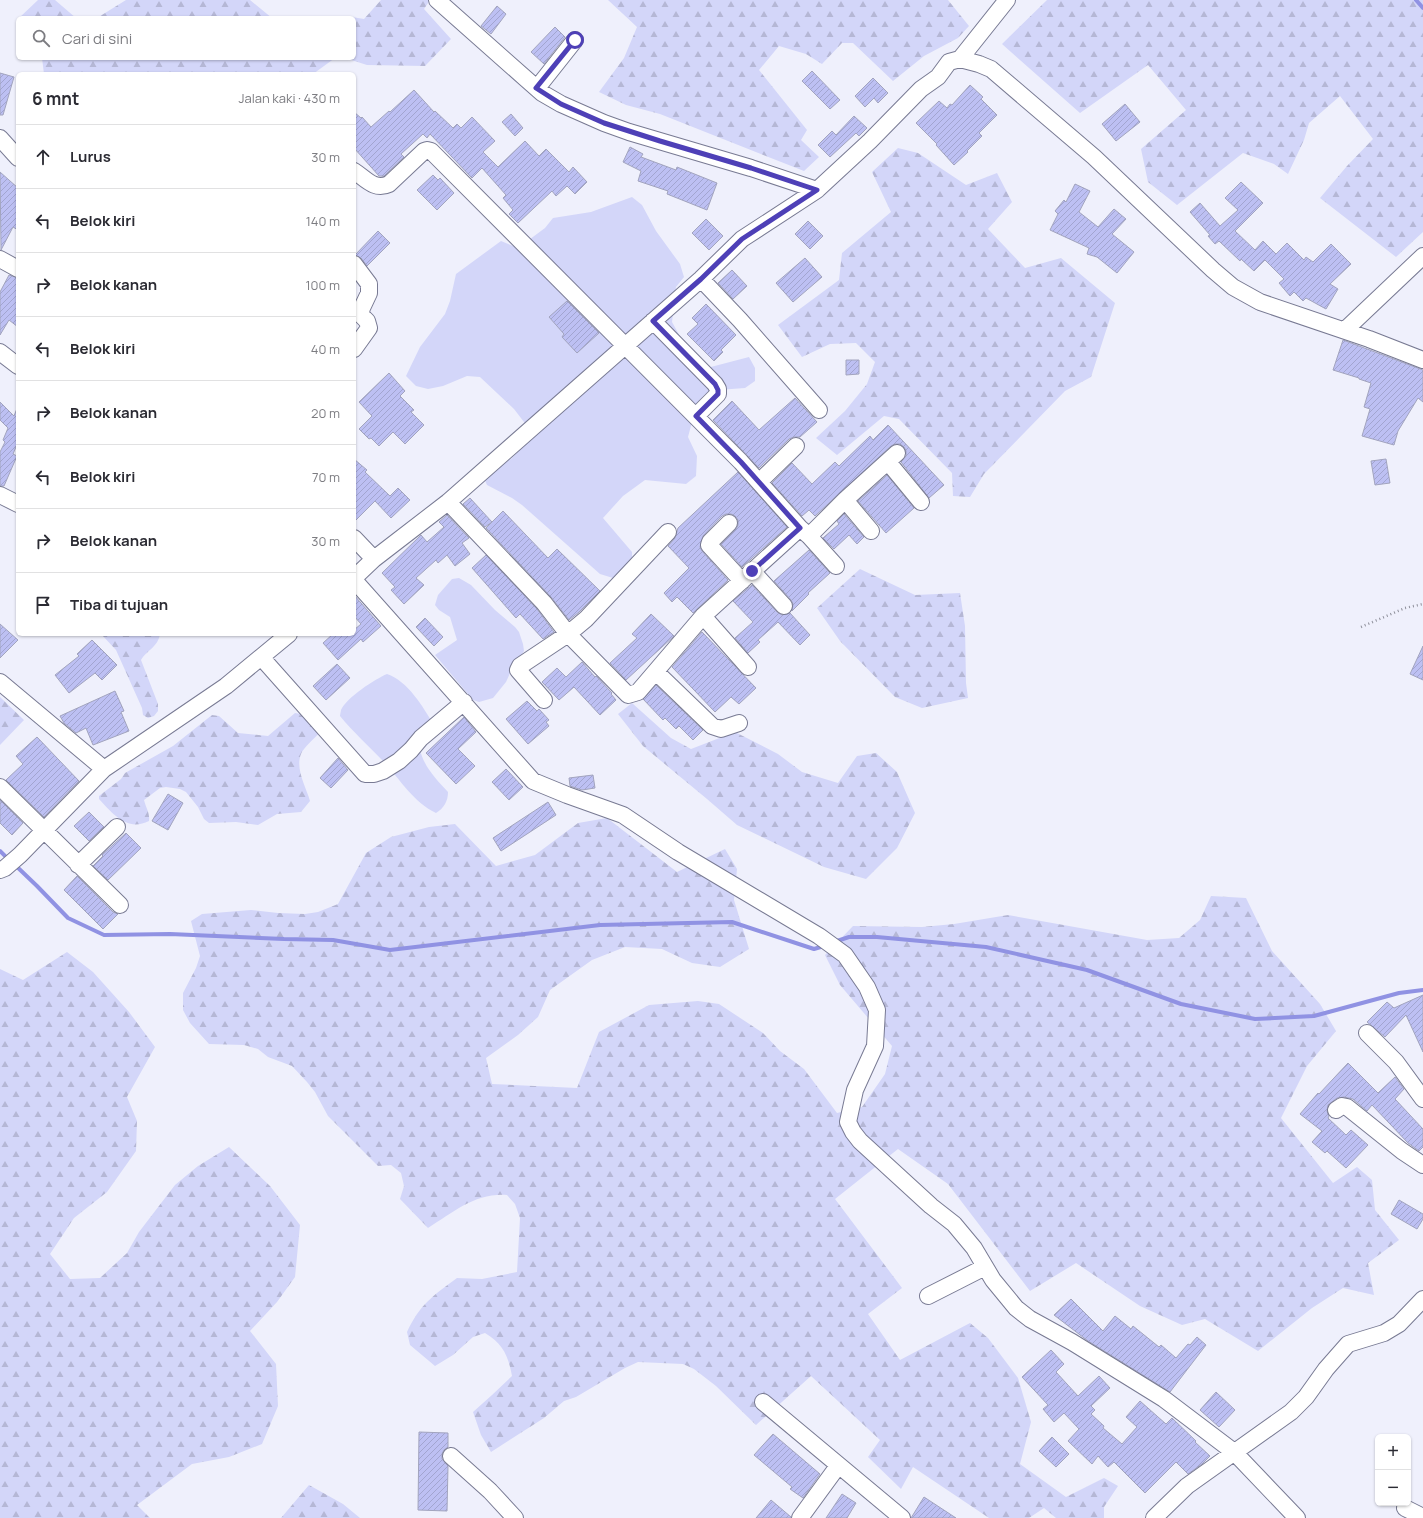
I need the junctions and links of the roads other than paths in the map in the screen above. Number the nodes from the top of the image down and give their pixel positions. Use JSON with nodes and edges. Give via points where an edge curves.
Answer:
{"nodes":[{"id":1,"x":437,"y":0,"type":"edge"},
{"id":2,"x":1007,"y":0,"type":"edge"},
{"id":3,"x":575,"y":40,"type":"dead end"},
{"id":4,"x":960,"y":60,"type":"junction"},
{"id":5,"x":536,"y":88,"type":"junction"},
{"id":6,"x":0,"y":138,"type":"edge"},
{"id":7,"x":16,"y":156,"type":"edge"},
{"id":8,"x":356,"y":172,"type":"edge"},
{"id":9,"x":817,"y":190,"type":"junction"},
{"id":10,"x":1423,"y":256,"type":"edge"},
{"id":11,"x":0,"y":259,"type":"edge"},
{"id":12,"x":356,"y":267,"type":"edge"},
{"id":13,"x":16,"y":268,"type":"edge"},
{"id":14,"x":701,"y":279,"type":"junction"},
{"id":15,"x":653,"y":321,"type":"junction"},
{"id":16,"x":1345,"y":330,"type":"junction"},
{"id":17,"x":356,"y":346,"type":"edge"},
{"id":18,"x":625,"y":346,"type":"junction"},
{"id":19,"x":0,"y":352,"type":"edge"},
{"id":20,"x":1423,"y":360,"type":"edge"},
{"id":21,"x":16,"y":364,"type":"edge"},
{"id":22,"x":819,"y":410,"type":"dead end"},
{"id":23,"x":696,"y":416,"type":"junction"},
{"id":24,"x":796,"y":446,"type":"dead end"},
{"id":25,"x":759,"y":482,"type":"junction"},
{"id":26,"x":0,"y":495,"type":"edge"},
{"id":27,"x":845,"y":500,"type":"junction"},
{"id":28,"x":448,"y":502,"type":"junction"},
{"id":29,"x":921,"y":502,"type":"dead end"},
{"id":30,"x":16,"y":503,"type":"edge"},
{"id":31,"x":729,"y":523,"type":"dead end"},
{"id":32,"x":871,"y":531,"type":"dead end"},
{"id":33,"x":668,"y":532,"type":"dead end"},
{"id":34,"x":805,"y":532,"type":"junction"},
{"id":35,"x":356,"y":540,"type":"edge"},
{"id":36,"x":374,"y":559,"type":"junction"},
{"id":37,"x":836,"y":566,"type":"dead end"},
{"id":38,"x":747,"y":576,"type":"junction"},
{"id":39,"x":356,"y":577,"type":"edge"},
{"id":40,"x":356,"y":581,"type":"edge"},
{"id":41,"x":784,"y":606,"type":"dead end"},
{"id":42,"x":703,"y":616,"type":"junction"},
{"id":43,"x":568,"y":634,"type":"junction"},
{"id":44,"x":287,"y":636,"type":"edge"},
{"id":45,"x":261,"y":657,"type":"junction"},
{"id":46,"x":748,"y":667,"type":"dead end"},
{"id":47,"x":656,"y":672,"type":"junction"},
{"id":48,"x":0,"y":682,"type":"edge"},
{"id":49,"x":544,"y":700,"type":"dead end"},
{"id":50,"x":464,"y":702,"type":"junction"},
{"id":51,"x":739,"y":723,"type":"dead end"},
{"id":52,"x":104,"y":769,"type":"junction"},
{"id":53,"x":0,"y":787,"type":"edge"},
{"id":54,"x":117,"y":827,"type":"dead end"},
{"id":55,"x":44,"y":831,"type":"junction"},
{"id":56,"x":78,"y":865,"type":"junction"},
{"id":57,"x":3,"y":869,"type":"edge"},
{"id":58,"x":120,"y":905,"type":"dead end"},
{"id":59,"x":1367,"y":1033,"type":"dead end"},
{"id":60,"x":1423,"y":1099,"type":"edge"},
{"id":61,"x":1336,"y":1110,"type":"dead end"},
{"id":62,"x":1423,"y":1165,"type":"edge"},
{"id":63,"x":985,"y":1267,"type":"junction"},
{"id":64,"x":928,"y":1296,"type":"dead end"},
{"id":65,"x":1423,"y":1299,"type":"edge"},
{"id":66,"x":763,"y":1402,"type":"dead end"},
{"id":67,"x":1234,"y":1452,"type":"junction"},
{"id":68,"x":451,"y":1456,"type":"dead end"},
{"id":69,"x":838,"y":1466,"type":"junction"},
{"id":70,"x":1405,"y":1508,"type":"dead end"},
{"id":71,"x":1423,"y":1517,"type":"edge"},
{"id":72,"x":515,"y":1518,"type":"edge"},
{"id":73,"x":800,"y":1518,"type":"edge"},
{"id":74,"x":902,"y":1518,"type":"edge"},
{"id":75,"x":1154,"y":1518,"type":"edge"},
{"id":76,"x":1297,"y":1518,"type":"edge"}],
"edges":[{"from":1,"to":5,"type":"street"},
{"from":2,"to":4,"type":"street"},
{"from":3,"to":5,"type":"street"},
{"from":4,"to":9,"type":"street","via":[[949,62],[938,77],[921,89]]},
{"from":4,"to":16,"type":"street","via":[[991,69],[1094,157],[1233,287],[1260,302]]},
{"from":5,"to":9,"type":"street","via":[[561,104],[604,123]]},
{"from":6,"to":7,"type":"street"},
{"from":8,"to":18,"type":"street","via":[[370,184],[384,186],[424,151],[431,151]]},
{"from":9,"to":14,"type":"street","via":[[742,239]]},
{"from":10,"to":16,"type":"street"},
{"from":11,"to":13,"type":"street"},
{"from":12,"to":17,"type":"street","via":[[369,284],[361,310],[369,328]]},
{"from":14,"to":15,"type":"street"},
{"from":14,"to":22,"type":"street"},
{"from":15,"to":18,"type":"street"},
{"from":15,"to":23,"type":"street","via":[[718,390],[718,394]]},
{"from":16,"to":20,"type":"street"},
{"from":18,"to":23,"type":"street"},
{"from":18,"to":28,"type":"street"},
{"from":19,"to":21,"type":"street"},
{"from":23,"to":25,"type":"street"},
{"from":24,"to":25,"type":"street"},
{"from":25,"to":34,"type":"street"},
{"from":26,"to":30,"type":"street"},
{"from":27,"to":29,"type":"street","via":[[893,457]]},
{"from":27,"to":32,"type":"street"},
{"from":27,"to":34,"type":"street"},
{"from":28,"to":36,"type":"street"},
{"from":28,"to":43,"type":"street","via":[[544,603]]},
{"from":31,"to":38,"type":"street","via":[[710,542],[710,546]]},
{"from":33,"to":43,"type":"street","via":[[586,619]]},
{"from":34,"to":37,"type":"street"},
{"from":34,"to":38,"type":"street"},
{"from":35,"to":36,"type":"street"},
{"from":36,"to":39,"type":"street"},
{"from":38,"to":41,"type":"street"},
{"from":38,"to":42,"type":"street"},
{"from":40,"to":50,"type":"street"},
{"from":42,"to":46,"type":"street"},
{"from":42,"to":47,"type":"street"},
{"from":43,"to":47,"type":"street","via":[[628,695],[638,692]]},
{"from":43,"to":49,"type":"street","via":[[518,668]]},
{"from":44,"to":45,"type":"street"},
{"from":45,"to":50,"type":"street","via":[[365,774],[383,771],[399,761],[421,738]]},
{"from":45,"to":52,"type":"street","via":[[226,686]]},
{"from":47,"to":51,"type":"street","via":[[712,726],[721,729]]},
{"from":48,"to":52,"type":"street"},
{"from":50,"to":63,"type":"street","via":[[533,781],[623,815],[678,852],[845,954],[867,987],[877,1010],[875,1046],[855,1090],[848,1122],[860,1141],[954,1224],[974,1248]]},
{"from":52,"to":55,"type":"street"},
{"from":53,"to":55,"type":"street"},
{"from":54,"to":56,"type":"street"},
{"from":55,"to":56,"type":"street"},
{"from":55,"to":57,"type":"street"},
{"from":56,"to":58,"type":"street"},
{"from":59,"to":60,"type":"street","via":[[1407,1074]]},
{"from":61,"to":62,"type":"street","via":[[1342,1106],[1347,1107]]},
{"from":63,"to":64,"type":"street"},
{"from":63,"to":67,"type":"street","via":[[1004,1295],[1030,1319],[1164,1399]]},
{"from":65,"to":67,"type":"street","via":[[1399,1324],[1389,1330],[1348,1344],[1291,1412]]},
{"from":66,"to":69,"type":"street"},
{"from":67,"to":75,"type":"street","via":[[1187,1486]]},
{"from":67,"to":76,"type":"street"},
{"from":68,"to":72,"type":"street","via":[[486,1486]]},
{"from":69,"to":73,"type":"street"},
{"from":69,"to":74,"type":"street"},
{"from":70,"to":71,"type":"street"}]}
